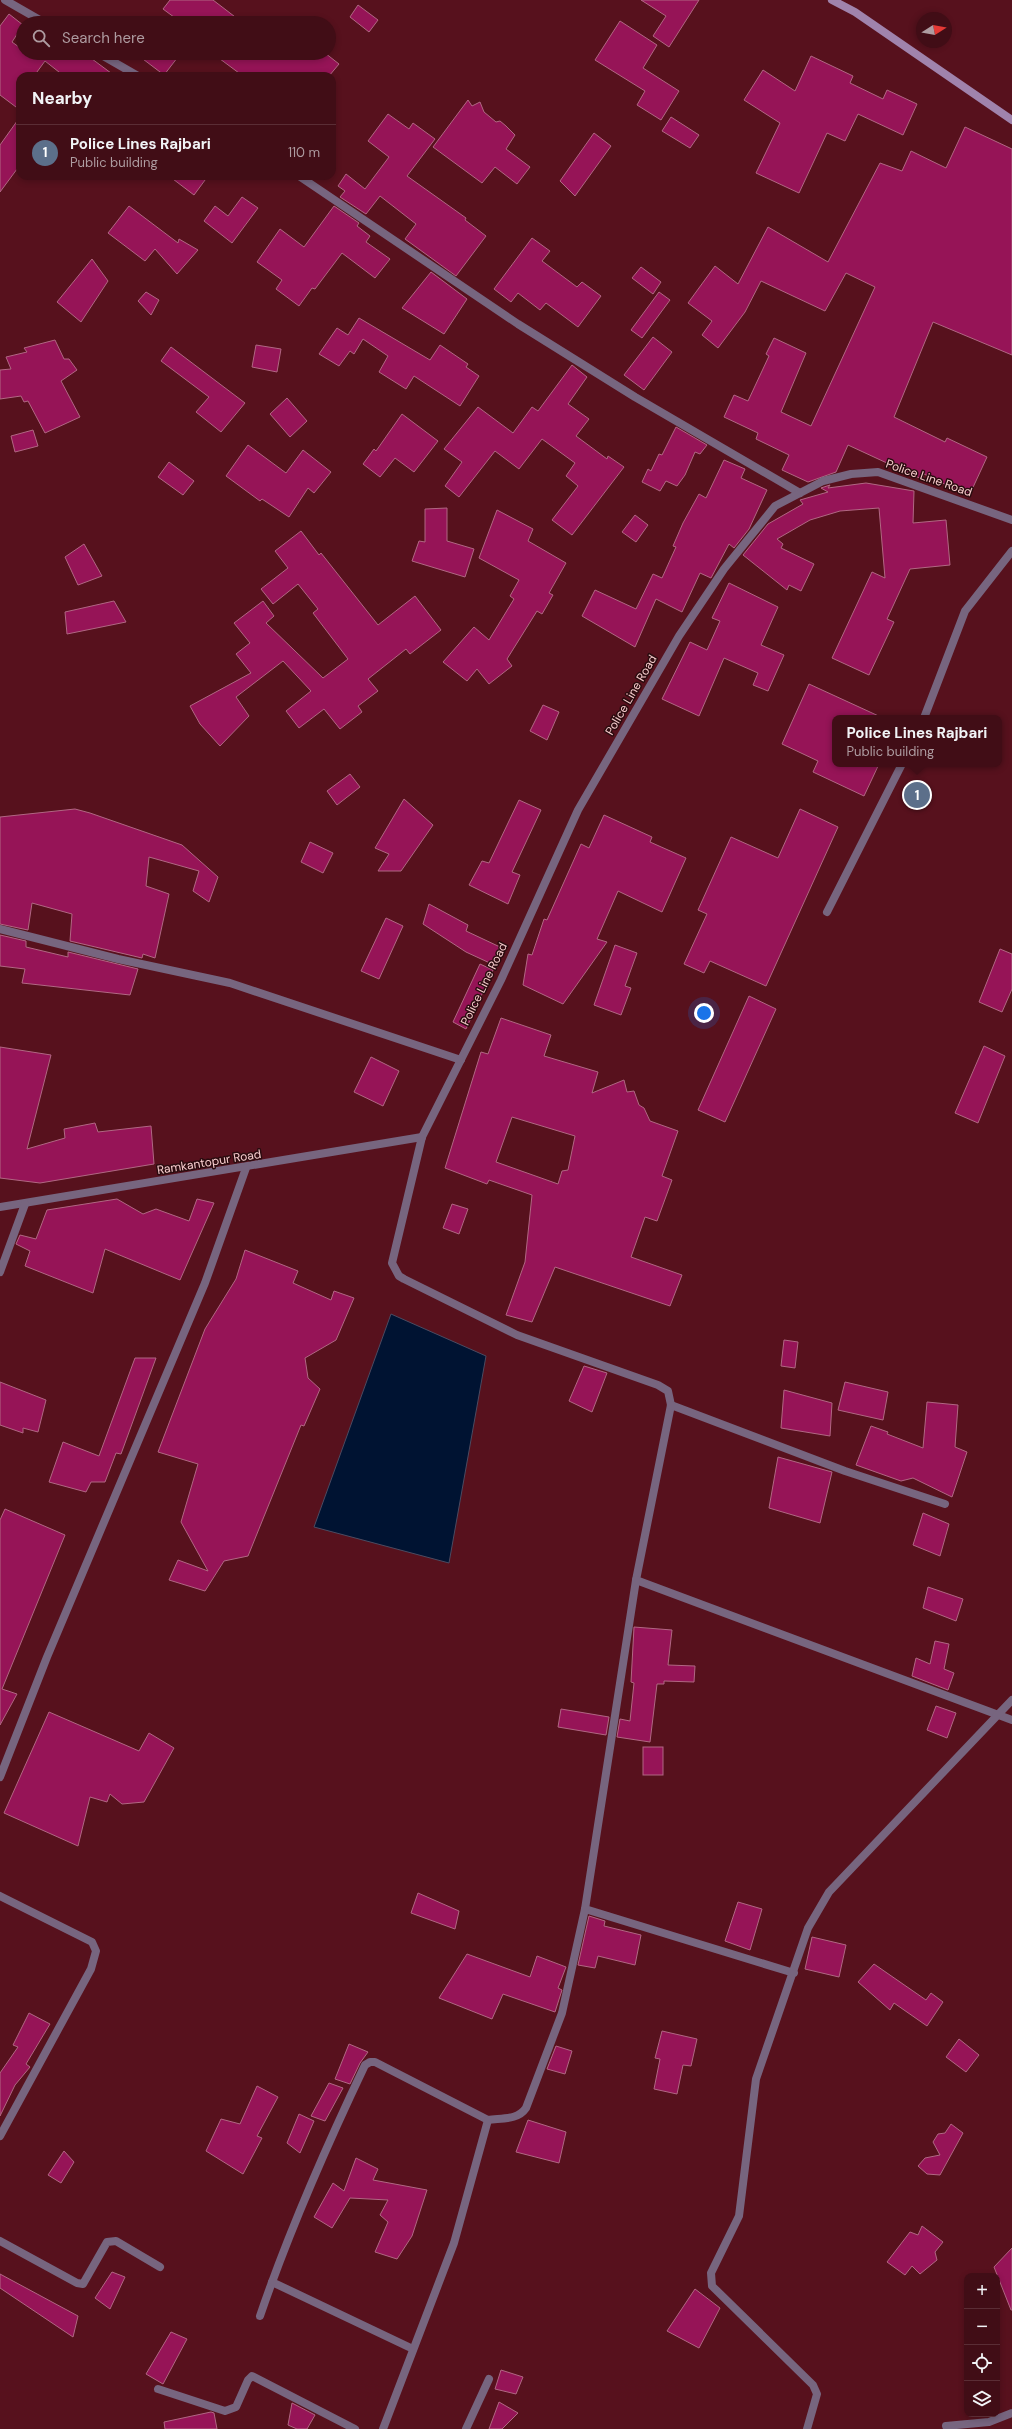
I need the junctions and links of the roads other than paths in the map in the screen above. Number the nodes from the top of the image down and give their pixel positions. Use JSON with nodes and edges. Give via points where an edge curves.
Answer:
{"nodes":[{"id":1,"x":5,"y":0,"type":"edge"},
{"id":2,"x":832,"y":0,"type":"edge"},
{"id":3,"x":33,"y":16,"type":"edge"},
{"id":4,"x":110,"y":60,"type":"edge"},
{"id":5,"x":131,"y":72,"type":"edge"},
{"id":6,"x":1012,"y":120,"type":"edge"},
{"id":7,"x":305,"y":180,"type":"edge"},
{"id":8,"x":800,"y":493,"type":"junction"},
{"id":9,"x":1012,"y":520,"type":"edge"},
{"id":10,"x":1012,"y":551,"type":"edge"},
{"id":11,"x":925,"y":715,"type":"edge"},
{"id":12,"x":900,"y":767,"type":"edge"},
{"id":13,"x":827,"y":912,"type":"dead end"},
{"id":14,"x":0,"y":929,"type":"edge"},
{"id":15,"x":461,"y":1060,"type":"junction"},
{"id":16,"x":422,"y":1137,"type":"junction"},
{"id":17,"x":246,"y":1168,"type":"junction"},
{"id":18,"x":25,"y":1204,"type":"junction"},
{"id":19,"x":0,"y":1207,"type":"edge"},
{"id":20,"x":0,"y":1272,"type":"edge"},
{"id":21,"x":671,"y":1405,"type":"junction"},
{"id":22,"x":945,"y":1504,"type":"dead end"},
{"id":23,"x":636,"y":1580,"type":"junction"},
{"id":24,"x":1012,"y":1700,"type":"edge"},
{"id":25,"x":998,"y":1715,"type":"junction"},
{"id":26,"x":1012,"y":1720,"type":"edge"},
{"id":27,"x":0,"y":1777,"type":"edge"},
{"id":28,"x":0,"y":1896,"type":"edge"},
{"id":29,"x":584,"y":1909,"type":"junction"},
{"id":30,"x":794,"y":1973,"type":"junction"},
{"id":31,"x":488,"y":2120,"type":"junction"},
{"id":32,"x":0,"y":2136,"type":"edge"},
{"id":33,"x":0,"y":2241,"type":"edge"},
{"id":34,"x":160,"y":2267,"type":"dead end"},
{"id":35,"x":272,"y":2282,"type":"junction"},
{"id":36,"x":260,"y":2316,"type":"dead end"},
{"id":37,"x":413,"y":2349,"type":"junction"},
{"id":38,"x":489,"y":2379,"type":"dead end"},
{"id":39,"x":158,"y":2389,"type":"dead end"},
{"id":40,"x":1012,"y":2413,"type":"edge"},
{"id":41,"x":946,"y":2426,"type":"dead end"},
{"id":42,"x":355,"y":2429,"type":"edge"},
{"id":43,"x":383,"y":2429,"type":"edge"},
{"id":44,"x":466,"y":2429,"type":"edge"},
{"id":45,"x":807,"y":2429,"type":"edge"}],
"edges":[{"from":1,"to":3,"type":"street"},
{"from":2,"to":6,"type":"main road","via":[[855,12]]},
{"from":4,"to":5,"type":"street"},
{"from":7,"to":8,"type":"street","via":[[524,328],[635,397]]},
{"from":8,"to":9,"type":"street","name":"Police Line Road","via":[[837,478],[878,472]]},
{"from":8,"to":15,"type":"street","name":"Police Line Road","via":[[776,506],[724,569],[679,636],[578,810],[501,980]]},
{"from":10,"to":11,"type":"street","via":[[965,611]]},
{"from":12,"to":13,"type":"street"},
{"from":14,"to":15,"type":"street","via":[[118,959],[230,983]]},
{"from":15,"to":16,"type":"street","name":"Police Line Road"},
{"from":16,"to":17,"type":"street","name":"Ramkantopur Road"},
{"from":16,"to":21,"type":"street","name":"Police Line Road","via":[[392,1263],[399,1276],[517,1335],[658,1385],[668,1391]]},
{"from":17,"to":18,"type":"street","name":"Ramkantopur Road"},
{"from":17,"to":27,"type":"street","via":[[205,1283],[46,1657]]},
{"from":18,"to":19,"type":"street","name":"Ramkantopur Road"},
{"from":18,"to":20,"type":"street"},
{"from":21,"to":22,"type":"street","via":[[845,1471]]},
{"from":21,"to":23,"type":"street"},
{"from":23,"to":25,"type":"street"},
{"from":23,"to":29,"type":"street"},
{"from":24,"to":25,"type":"street"},
{"from":25,"to":26,"type":"street"},
{"from":25,"to":30,"type":"street","via":[[829,1892],[808,1928]]},
{"from":28,"to":32,"type":"street","via":[[92,1942],[96,1951],[91,1969]]},
{"from":29,"to":30,"type":"street"},
{"from":29,"to":31,"type":"street","via":[[562,2013],[526,2108],[523,2114],[516,2117]]},
{"from":30,"to":45,"type":"street","via":[[756,2079],[739,2216],[711,2273],[712,2286],[813,2385],[817,2394]]},
{"from":31,"to":35,"type":"street","via":[[375,2062],[365,2065],[326,2150]]},
{"from":31,"to":37,"type":"street","via":[[454,2243]]},
{"from":33,"to":34,"type":"street","via":[[83,2284],[110,2240]]},
{"from":35,"to":36,"type":"street"},
{"from":35,"to":37,"type":"street"},
{"from":37,"to":43,"type":"street"},
{"from":38,"to":44,"type":"street"},
{"from":39,"to":42,"type":"street","via":[[225,2411],[236,2407],[252,2376]]},
{"from":40,"to":41,"type":"street","via":[[989,2422]]}]}
